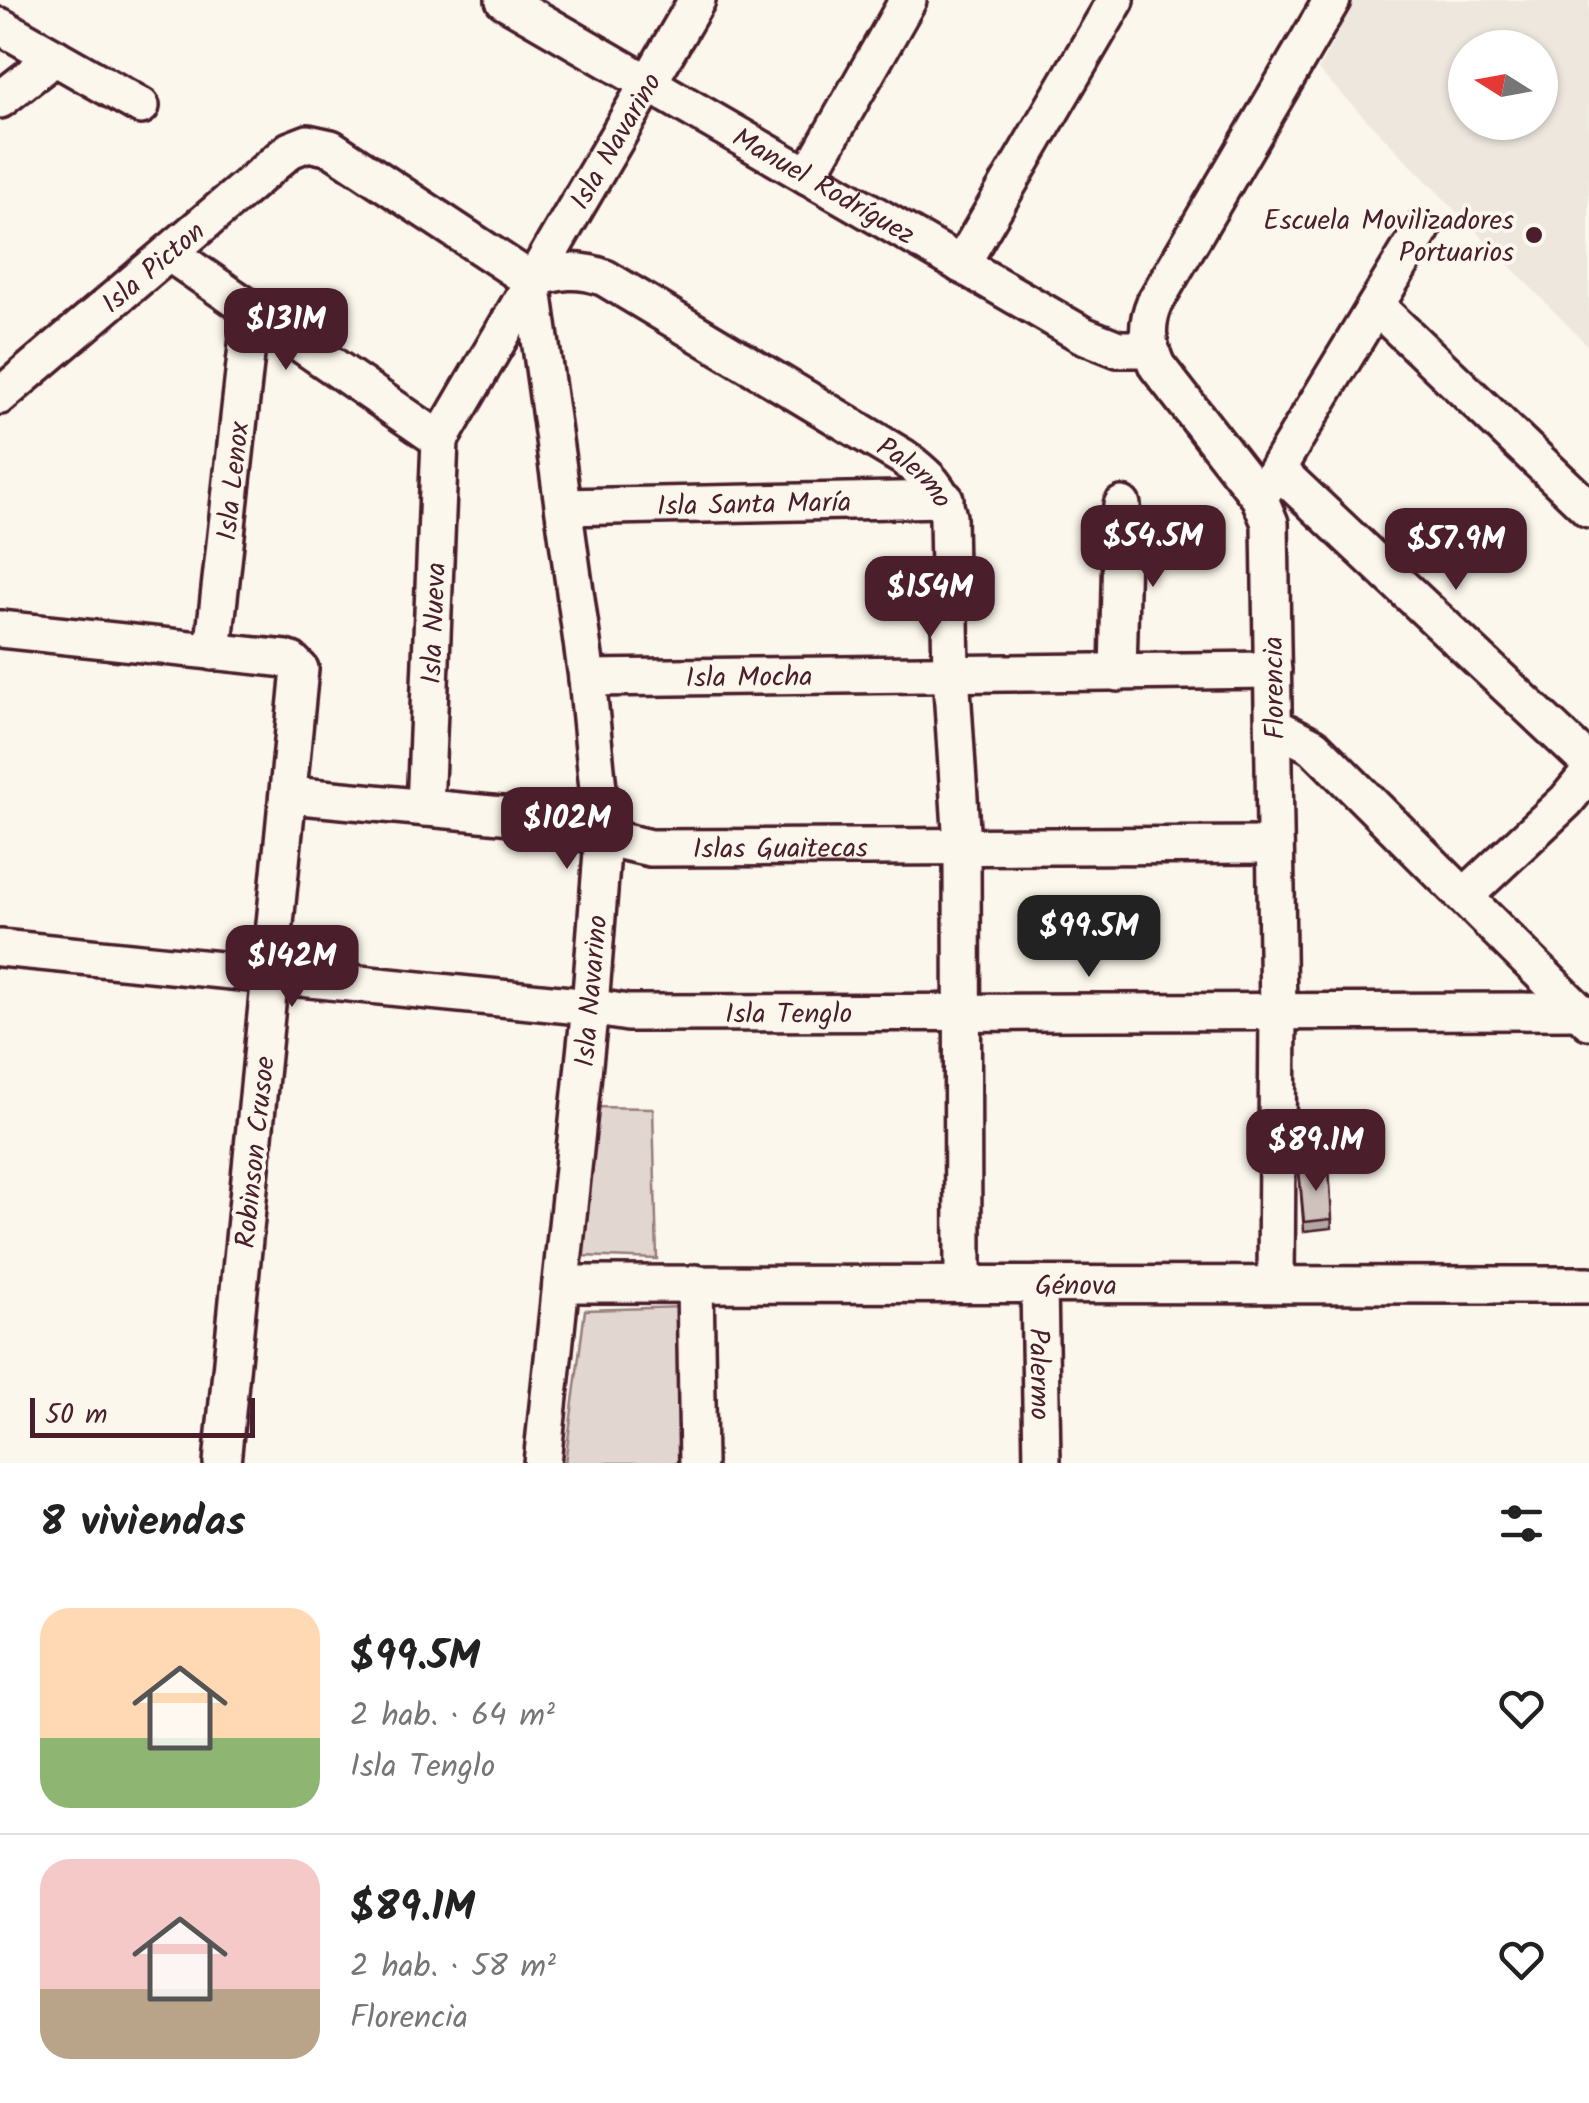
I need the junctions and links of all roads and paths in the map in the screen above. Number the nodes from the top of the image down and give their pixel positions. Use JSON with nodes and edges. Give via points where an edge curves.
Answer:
{"nodes":[{"id":1,"x":504,"y":0,"type":"edge"},
{"id":2,"x":698,"y":0,"type":"edge"},
{"id":3,"x":908,"y":0,"type":"edge"},
{"id":4,"x":1116,"y":0,"type":"edge"},
{"id":5,"x":1332,"y":0,"type":"edge"},
{"id":6,"x":0,"y":26,"type":"edge"},
{"id":7,"x":55,"y":57,"type":"junction"},
{"id":8,"x":649,"y":84,"type":"junction"},
{"id":9,"x":0,"y":100,"type":"edge"},
{"id":10,"x":142,"y":106,"type":"dead end"},
{"id":11,"x":808,"y":176,"type":"junction"},
{"id":12,"x":1422,"y":228,"type":"dead end"},
{"id":13,"x":168,"y":253,"type":"junction"},
{"id":14,"x":962,"y":265,"type":"junction"},
{"id":15,"x":532,"y":281,"type":"junction"},
{"id":16,"x":1376,"y":306,"type":"junction"},
{"id":17,"x":250,"y":310,"type":"junction"},
{"id":18,"x":1150,"y":349,"type":"junction"},
{"id":19,"x":0,"y":396,"type":"edge"},
{"id":20,"x":440,"y":440,"type":"junction"},
{"id":21,"x":1268,"y":484,"type":"junction"},
{"id":22,"x":944,"y":499,"type":"junction"},
{"id":23,"x":1122,"y":505,"type":"dead end"},
{"id":24,"x":564,"y":507,"type":"junction"},
{"id":25,"x":1589,"y":510,"type":"edge"},
{"id":26,"x":0,"y":629,"type":"edge"},
{"id":27,"x":213,"y":652,"type":"junction"},
{"id":28,"x":1273,"y":670,"type":"junction"},
{"id":29,"x":951,"y":673,"type":"junction"},
{"id":30,"x":1118,"y":673,"type":"junction"},
{"id":31,"x":587,"y":678,"type":"junction"},
{"id":32,"x":1274,"y":726,"type":"junction"},
{"id":33,"x":1589,"y":763,"type":"edge"},
{"id":34,"x":1589,"y":773,"type":"edge"},
{"id":35,"x":290,"y":795,"type":"junction"},
{"id":36,"x":425,"y":808,"type":"junction"},
{"id":37,"x":1577,"y":809,"type":"edge"},
{"id":38,"x":602,"y":839,"type":"junction"},
{"id":39,"x":1276,"y":844,"type":"junction"},
{"id":40,"x":962,"y":845,"type":"junction"},
{"id":41,"x":1466,"y":895,"type":"junction"},
{"id":42,"x":0,"y":948,"type":"edge"},
{"id":43,"x":272,"y":975,"type":"junction"},
{"id":44,"x":590,"y":1007,"type":"junction"},
{"id":45,"x":1278,"y":1010,"type":"junction"},
{"id":46,"x":962,"y":1013,"type":"junction"},
{"id":47,"x":1584,"y":1016,"type":"edge"},
{"id":48,"x":561,"y":1284,"type":"junction"},
{"id":49,"x":695,"y":1284,"type":"junction"},
{"id":50,"x":962,"y":1284,"type":"junction"},
{"id":51,"x":1039,"y":1284,"type":"junction"},
{"id":52,"x":1276,"y":1284,"type":"junction"},
{"id":53,"x":1589,"y":1285,"type":"edge"},
{"id":54,"x":222,"y":1463,"type":"edge"},
{"id":55,"x":542,"y":1463,"type":"edge"},
{"id":56,"x":698,"y":1463,"type":"edge"},
{"id":57,"x":1042,"y":1463,"type":"edge"}],
"edges":[{"from":1,"to":8,"type":"street","name":"Manuel Rodríguez"},
{"from":2,"to":8,"type":"street","name":"Isla Navarino"},
{"from":3,"to":11,"type":"street"},
{"from":4,"to":14,"type":"street"},
{"from":5,"to":18,"type":"street","via":[[1154,302]]},
{"from":6,"to":7,"type":"street"},
{"from":7,"to":9,"type":"street"},
{"from":7,"to":10,"type":"street"},
{"from":8,"to":11,"type":"street","name":"Manuel Rodríguez"},
{"from":8,"to":15,"type":"street","name":"Isla Navarino"},
{"from":11,"to":14,"type":"street","name":"Manuel Rodríguez"},
{"from":12,"to":16,"type":"street"},
{"from":13,"to":15,"type":"street","name":"Isla Picton","via":[[290,150],[308,144],[330,148]]},
{"from":13,"to":17,"type":"street"},
{"from":13,"to":19,"type":"street","name":"Isla Picton"},
{"from":14,"to":18,"type":"street","name":"Manuel Rodríguez","via":[[1102,344]]},
{"from":15,"to":20,"type":"street","name":"Isla Navarino"},
{"from":15,"to":22,"type":"street","name":"Palermo","via":[[561,271],[605,278],[903,456]]},
{"from":15,"to":24,"type":"street","name":"Isla Navarino"},
{"from":16,"to":21,"type":"street"},
{"from":16,"to":25,"type":"street"},
{"from":17,"to":20,"type":"street"},
{"from":17,"to":27,"type":"street","name":"Isla Lenox"},
{"from":18,"to":21,"type":"street","name":"Florencia","via":[[1158,366]]},
{"from":20,"to":36,"type":"street","name":"Isla Nueva"},
{"from":21,"to":28,"type":"street","name":"Florencia"},
{"from":21,"to":33,"type":"street"},
{"from":22,"to":24,"type":"street","name":"Isla Santa María"},
{"from":22,"to":29,"type":"street","name":"Palermo"},
{"from":23,"to":30,"type":"street"},
{"from":24,"to":31,"type":"street","name":"Isla Navarino"},
{"from":26,"to":27,"type":"street"},
{"from":27,"to":35,"type":"street","name":"Robinson Crusoe","via":[[297,664],[302,675]]},
{"from":28,"to":30,"type":"street","name":"Isla Mocha"},
{"from":28,"to":32,"type":"street","name":"Florencia"},
{"from":29,"to":30,"type":"street","name":"Isla Mocha"},
{"from":29,"to":31,"type":"street","name":"Isla Mocha"},
{"from":29,"to":40,"type":"street","name":"Palermo"},
{"from":31,"to":38,"type":"street","name":"Isla Navarino"},
{"from":32,"to":39,"type":"street","name":"Florencia"},
{"from":32,"to":41,"type":"street","via":[[1313,746]]},
{"from":34,"to":37,"type":"street"},
{"from":35,"to":36,"type":"street","name":"Islas Guaitecas"},
{"from":35,"to":43,"type":"street","name":"Robinson Crusoe"},
{"from":36,"to":38,"type":"street","name":"Islas Guaitecas","via":[[526,819]]},
{"from":37,"to":41,"type":"street"},
{"from":38,"to":40,"type":"street","name":"Islas Guaitecas","via":[[650,848]]},
{"from":38,"to":44,"type":"street","name":"Isla Navarino"},
{"from":39,"to":40,"type":"street","name":"Islas Guaitecas"},
{"from":39,"to":45,"type":"street","name":"Florencia"},
{"from":40,"to":46,"type":"street","name":"Palermo"},
{"from":41,"to":47,"type":"street"},
{"from":42,"to":43,"type":"street","name":"Isla Tenglo"},
{"from":43,"to":44,"type":"street","name":"Isla Tenglo"},
{"from":43,"to":54,"type":"street","name":"Robinson Crusoe"},
{"from":44,"to":46,"type":"street","name":"Isla Tenglo","via":[[628,1014]]},
{"from":44,"to":48,"type":"street","name":"Isla Navarino"},
{"from":45,"to":46,"type":"street","name":"Isla Tenglo"},
{"from":45,"to":47,"type":"street","name":"Isla Tenglo"},
{"from":45,"to":52,"type":"street","name":"Florencia"},
{"from":46,"to":50,"type":"street","name":"Palermo"},
{"from":48,"to":49,"type":"street","name":"Génova"},
{"from":48,"to":55,"type":"street","name":"Isla Navarino"},
{"from":49,"to":50,"type":"street","name":"Génova"},
{"from":49,"to":56,"type":"street"},
{"from":50,"to":51,"type":"street","name":"Génova"},
{"from":51,"to":52,"type":"street","name":"Génova"},
{"from":51,"to":57,"type":"street","name":"Palermo"},
{"from":52,"to":53,"type":"street","name":"Génova"}]}
